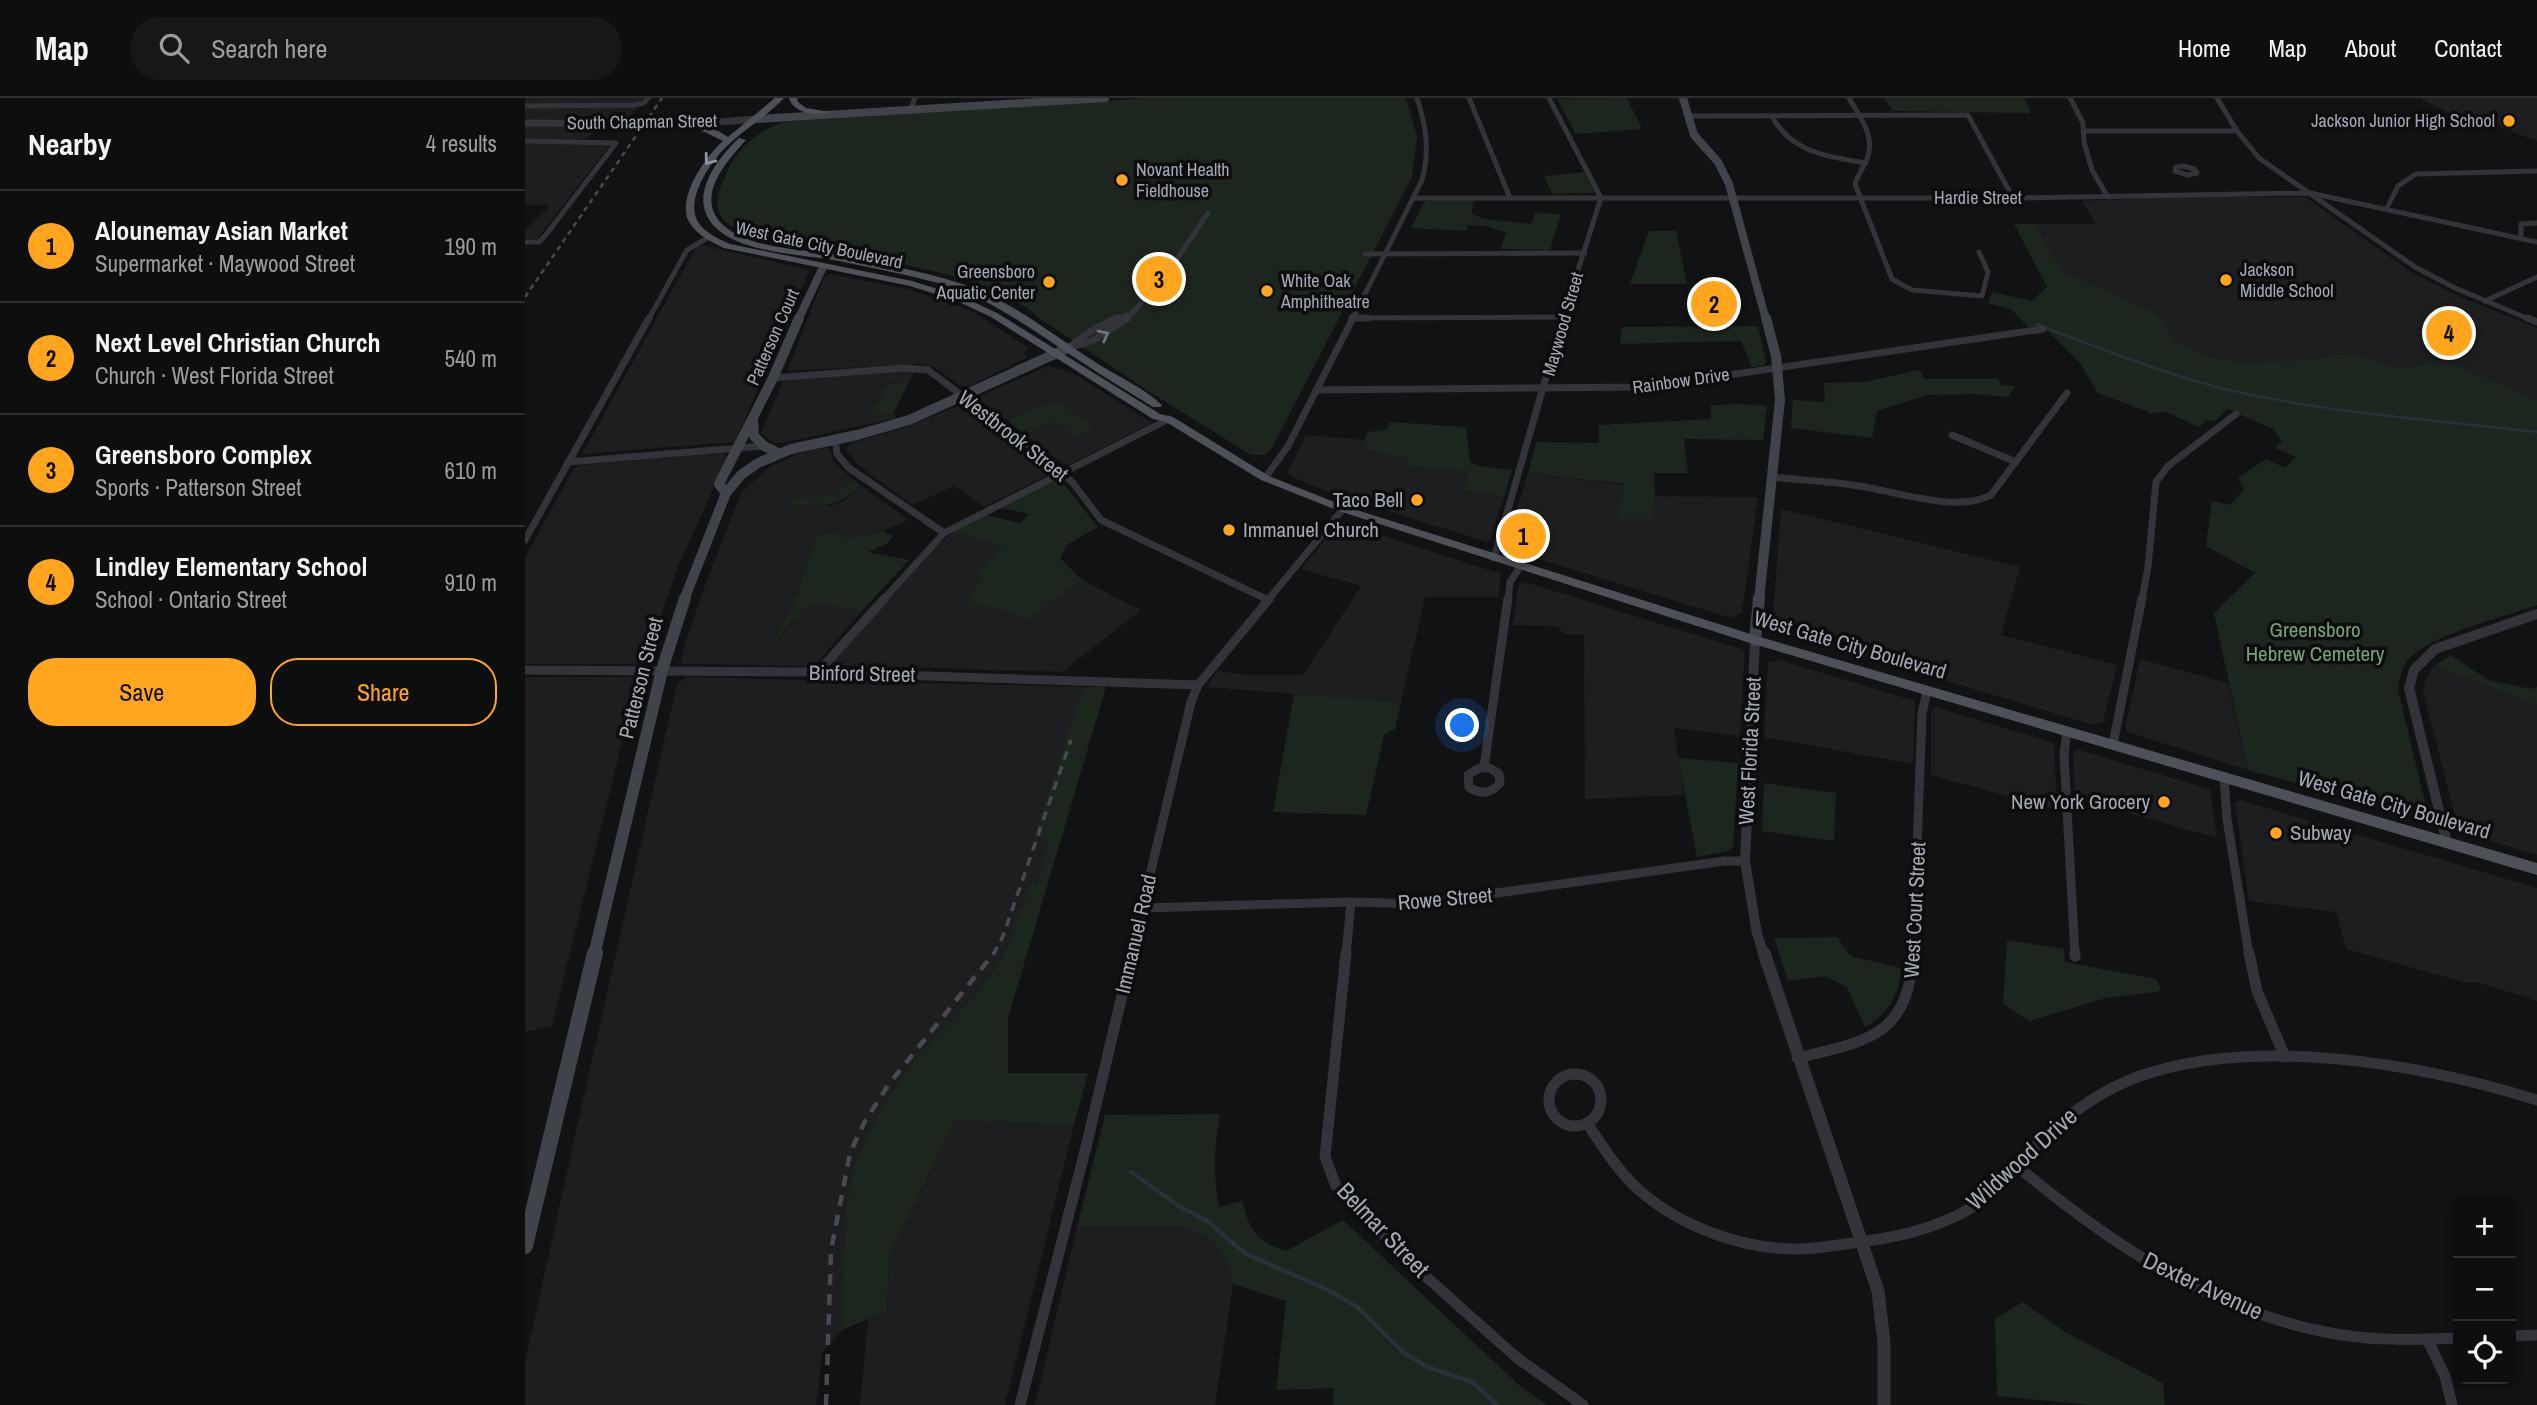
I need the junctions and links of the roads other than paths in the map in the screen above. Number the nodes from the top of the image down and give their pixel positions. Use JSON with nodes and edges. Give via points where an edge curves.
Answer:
{"nodes":[{"id":1,"x":648,"y":98,"type":"edge"},
{"id":2,"x":780,"y":98,"type":"edge"},
{"id":3,"x":793,"y":98,"type":"edge"},
{"id":4,"x":1037,"y":98,"type":"edge"},
{"id":5,"x":1105,"y":98,"type":"edge"},
{"id":6,"x":1417,"y":98,"type":"edge"},
{"id":7,"x":1469,"y":98,"type":"edge"},
{"id":8,"x":1549,"y":98,"type":"edge"},
{"id":9,"x":1683,"y":98,"type":"edge"},
{"id":10,"x":1849,"y":98,"type":"edge"},
{"id":11,"x":2070,"y":98,"type":"edge"},
{"id":12,"x":2217,"y":98,"type":"edge"},
{"id":13,"x":1012,"y":101,"type":"edge"},
{"id":14,"x":912,"y":105,"type":"edge"},
{"id":15,"x":525,"y":106,"type":"edge"},
{"id":16,"x":827,"y":112,"type":"junction"},
{"id":17,"x":1858,"y":114,"type":"junction"},
{"id":18,"x":1687,"y":116,"type":"junction"},
{"id":19,"x":1772,"y":116,"type":"junction"},
{"id":20,"x":758,"y":119,"type":"junction"},
{"id":21,"x":525,"y":123,"type":"edge"},
{"id":22,"x":692,"y":124,"type":"junction"},
{"id":23,"x":2085,"y":131,"type":"junction"},
{"id":24,"x":2237,"y":131,"type":"junction"},
{"id":25,"x":728,"y":139,"type":"junction"},
{"id":26,"x":525,"y":141,"type":"edge"},
{"id":27,"x":1866,"y":163,"type":"junction"},
{"id":28,"x":2537,"y":171,"type":"edge"},
{"id":29,"x":2188,"y":175,"type":"dead end"},
{"id":30,"x":2310,"y":193,"type":"junction"},
{"id":31,"x":2202,"y":194,"type":"junction"},
{"id":32,"x":2108,"y":197,"type":"junction"},
{"id":33,"x":1413,"y":198,"type":"junction"},
{"id":34,"x":1510,"y":198,"type":"junction"},
{"id":35,"x":1601,"y":198,"type":"junction"},
{"id":36,"x":1861,"y":198,"type":"junction"},
{"id":37,"x":2013,"y":198,"type":"junction"},
{"id":38,"x":1734,"y":199,"type":"junction"},
{"id":39,"x":2387,"y":208,"type":"junction"},
{"id":40,"x":689,"y":209,"type":"junction"},
{"id":41,"x":1208,"y":213,"type":"dead end"},
{"id":42,"x":711,"y":217,"type":"junction"},
{"id":43,"x":2537,"y":223,"type":"edge"},
{"id":44,"x":709,"y":237,"type":"junction"},
{"id":45,"x":2521,"y":238,"type":"junction"},
{"id":46,"x":525,"y":242,"type":"edge"},
{"id":47,"x":2537,"y":242,"type":"edge"},
{"id":48,"x":762,"y":245,"type":"junction"},
{"id":49,"x":1979,"y":252,"type":"dead end"},
{"id":50,"x":1585,"y":253,"type":"junction"},
{"id":51,"x":1365,"y":254,"type":"dead end"},
{"id":52,"x":1385,"y":254,"type":"junction"},
{"id":53,"x":770,"y":257,"type":"junction"},
{"id":54,"x":837,"y":258,"type":"junction"},
{"id":55,"x":823,"y":267,"type":"junction"},
{"id":56,"x":895,"y":271,"type":"junction"},
{"id":57,"x":2537,"y":276,"type":"edge"},
{"id":58,"x":2485,"y":301,"type":"junction"},
{"id":59,"x":1563,"y":317,"type":"junction"},
{"id":60,"x":1352,"y":318,"type":"junction"},
{"id":61,"x":2537,"y":322,"type":"edge"},
{"id":62,"x":2043,"y":330,"type":"dead end"},
{"id":63,"x":1068,"y":348,"type":"junction"},
{"id":64,"x":1057,"y":353,"type":"junction"},
{"id":65,"x":1779,"y":367,"type":"junction"},
{"id":66,"x":773,"y":378,"type":"junction"},
{"id":67,"x":1316,"y":390,"type":"junction"},
{"id":68,"x":1544,"y":390,"type":"junction"},
{"id":69,"x":2067,"y":393,"type":"dead end"},
{"id":70,"x":963,"y":397,"type":"junction"},
{"id":71,"x":2236,"y":414,"type":"dead end"},
{"id":72,"x":1169,"y":419,"type":"junction"},
{"id":73,"x":753,"y":420,"type":"junction"},
{"id":74,"x":1952,"y":435,"type":"dead end"},
{"id":75,"x":835,"y":439,"type":"junction"},
{"id":76,"x":764,"y":446,"type":"junction"},
{"id":77,"x":736,"y":449,"type":"junction"},
{"id":78,"x":778,"y":453,"type":"junction"},
{"id":79,"x":568,"y":462,"type":"junction"},
{"id":80,"x":2016,"y":462,"type":"junction"},
{"id":81,"x":1062,"y":474,"type":"junction"},
{"id":82,"x":1772,"y":477,"type":"junction"},
{"id":83,"x":1265,"y":478,"type":"junction"},
{"id":84,"x":726,"y":492,"type":"junction"},
{"id":85,"x":1343,"y":509,"type":"junction"},
{"id":86,"x":944,"y":533,"type":"junction"},
{"id":87,"x":525,"y":540,"type":"edge"},
{"id":88,"x":1494,"y":558,"type":"junction"},
{"id":89,"x":1520,"y":567,"type":"junction"},
{"id":90,"x":1266,"y":599,"type":"junction"},
{"id":91,"x":2537,"y":614,"type":"edge"},
{"id":92,"x":1755,"y":640,"type":"junction"},
{"id":93,"x":525,"y":670,"type":"edge"},
{"id":94,"x":662,"y":670,"type":"junction"},
{"id":95,"x":817,"y":673,"type":"junction"},
{"id":96,"x":1198,"y":685,"type":"junction"},
{"id":97,"x":1927,"y":690,"type":"junction"},
{"id":98,"x":2067,"y":732,"type":"junction"},
{"id":99,"x":2113,"y":744,"type":"junction"},
{"id":100,"x":1485,"y":768,"type":"dead end"},
{"id":101,"x":2224,"y":778,"type":"junction"},
{"id":102,"x":2447,"y":843,"type":"junction"},
{"id":103,"x":1745,"y":861,"type":"junction"},
{"id":104,"x":2537,"y":869,"type":"edge"},
{"id":105,"x":1351,"y":902,"type":"junction"},
{"id":106,"x":1143,"y":908,"type":"junction"},
{"id":107,"x":2075,"y":956,"type":"dead end"},
{"id":108,"x":2285,"y":1057,"type":"junction"},
{"id":109,"x":1797,"y":1058,"type":"junction"},
{"id":110,"x":2537,"y":1100,"type":"edge"},
{"id":111,"x":1587,"y":1123,"type":"junction"},
{"id":112,"x":2017,"y":1166,"type":"junction"},
{"id":113,"x":1861,"y":1242,"type":"junction"},
{"id":114,"x":525,"y":1246,"type":"edge"},
{"id":115,"x":2537,"y":1335,"type":"edge"},
{"id":116,"x":2516,"y":1336,"type":"edge"},
{"id":117,"x":2453,"y":1338,"type":"edge"},
{"id":118,"x":2427,"y":1339,"type":"junction"},
{"id":119,"x":1020,"y":1405,"type":"edge"},
{"id":120,"x":1583,"y":1405,"type":"edge"},
{"id":121,"x":1884,"y":1405,"type":"edge"},
{"id":122,"x":2452,"y":1405,"type":"edge"}],
"edges":[{"from":1,"to":15,"type":"street","via":[[641,104]]},
{"from":2,"to":20,"type":"main road","name":"West Gate City Boulevard"},
{"from":3,"to":16,"type":"main road","via":[[800,108]]},
{"from":4,"to":13,"type":"main road"},
{"from":5,"to":13,"type":"main road"},
{"from":6,"to":33,"type":"street","via":[[1428,154]]},
{"from":7,"to":34,"type":"street"},
{"from":8,"to":35,"type":"street"},
{"from":9,"to":18,"type":"main road","name":"West Florida Street"},
{"from":10,"to":17,"type":"street"},
{"from":11,"to":23,"type":"street"},
{"from":12,"to":24,"type":"street"},
{"from":13,"to":14,"type":"main road"},
{"from":14,"to":16,"type":"main road"},
{"from":14,"to":20,"type":"main road"},
{"from":16,"to":20,"type":"main road"},
{"from":17,"to":19,"type":"street"},
{"from":17,"to":27,"type":"street","via":[[1872,148]]},
{"from":17,"to":37,"type":"street","via":[[1968,115]]},
{"from":18,"to":19,"type":"street"},
{"from":18,"to":38,"type":"main road","name":"West Florida Street","via":[[1696,139],[1724,172]]},
{"from":19,"to":27,"type":"street","via":[[1777,130],[1791,142]]},
{"from":20,"to":22,"type":"street","name":"South Chapman Street"},
{"from":20,"to":25,"type":"main road","name":"West Gate City Boulevard"},
{"from":20,"to":42,"type":"main road","name":"West Gate City Boulevard","via":[[757,128],[726,155],[713,178],[707,203]]},
{"from":21,"to":22,"type":"street","name":"South Chapman Street"},
{"from":22,"to":25,"type":"main road"},
{"from":23,"to":24,"type":"street"},
{"from":23,"to":32,"type":"street","via":[[2092,170]]},
{"from":24,"to":30,"type":"street","via":[[2259,159]]},
{"from":25,"to":40,"type":"main road","name":"West Gate City Boulevard","one_way":true,"via":[[705,163]]},
{"from":26,"to":46,"type":"street","via":[[616,143],[539,242]]},
{"from":27,"to":36,"type":"street","via":[[1855,184]]},
{"from":28,"to":39,"type":"street","via":[[2416,174],[2398,186]]},
{"from":29,"to":31,"type":"street"},
{"from":30,"to":31,"type":"street","name":"Hardie Street"},
{"from":30,"to":39,"type":"street","name":"Hardie Street"},
{"from":30,"to":58,"type":"street","via":[[2415,267]]},
{"from":31,"to":32,"type":"street","name":"Hardie Street"},
{"from":32,"to":37,"type":"street","name":"Hardie Street"},
{"from":33,"to":34,"type":"street","name":"Hardie Street"},
{"from":33,"to":52,"type":"street"},
{"from":34,"to":35,"type":"street","name":"Hardie Street"},
{"from":35,"to":38,"type":"street","name":"Hardie Street"},
{"from":35,"to":50,"type":"street","name":"Maywood Street"},
{"from":36,"to":37,"type":"street","name":"Hardie Street"},
{"from":36,"to":38,"type":"street","name":"Hardie Street"},
{"from":36,"to":49,"type":"street","via":[[1892,279],[1912,290],[1982,296],[1988,272]]},
{"from":38,"to":65,"type":"main road","name":"West Florida Street"},
{"from":39,"to":45,"type":"street","name":"Hardie Street"},
{"from":40,"to":42,"type":"main road","via":[[701,218]]},
{"from":40,"to":44,"type":"main road","name":"West Gate City Boulevard","via":[[694,224]]},
{"from":41,"to":63,"type":"street","name":"Patterson Street","via":[[1131,318],[1085,345]]},
{"from":42,"to":48,"type":"main road","name":"West Gate City Boulevard","via":[[727,233]]},
{"from":43,"to":45,"type":"street","via":[[2521,224]]},
{"from":44,"to":48,"type":"main road"},
{"from":44,"to":53,"type":"main road","name":"West Gate City Boulevard"},
{"from":44,"to":79,"type":"street","via":[[687,250]]},
{"from":45,"to":47,"type":"street","name":"Hardie Street"},
{"from":48,"to":54,"type":"main road","name":"West Gate City Boulevard"},
{"from":50,"to":52,"type":"street"},
{"from":50,"to":59,"type":"street","name":"Maywood Street"},
{"from":51,"to":52,"type":"street"},
{"from":52,"to":60,"type":"street"},
{"from":53,"to":54,"type":"main road"},
{"from":53,"to":55,"type":"main road","name":"West Gate City Boulevard"},
{"from":54,"to":56,"type":"main road","name":"West Gate City Boulevard"},
{"from":55,"to":56,"type":"main road","via":[[835,263]]},
{"from":55,"to":64,"type":"main road","name":"West Gate City Boulevard","via":[[940,291],[994,314]]},
{"from":55,"to":66,"type":"main road","name":"Patterson Court"},
{"from":56,"to":63,"type":"main road","name":"West Gate City Boulevard","via":[[983,294]]},
{"from":57,"to":58,"type":"street"},
{"from":58,"to":61,"type":"street"},
{"from":59,"to":60,"type":"street"},
{"from":59,"to":68,"type":"street","name":"Maywood Street"},
{"from":60,"to":67,"type":"street"},
{"from":62,"to":65,"type":"street","name":"Rainbow Drive"},
{"from":63,"to":64,"type":"main road","name":"Patterson Street"},
{"from":63,"to":72,"type":"main road","name":"West Gate City Boulevard","via":[[1165,411]]},
{"from":64,"to":70,"type":"main road","name":"Patterson Street"},
{"from":64,"to":72,"type":"main road","name":"West Gate City Boulevard","via":[[1157,417]]},
{"from":65,"to":68,"type":"street","name":"Rainbow Drive","via":[[1646,387]]},
{"from":65,"to":82,"type":"main road","name":"West Florida Street"},
{"from":66,"to":70,"type":"street","name":"Westbrook Street","via":[[915,368],[928,370]]},
{"from":66,"to":73,"type":"main road","name":"Patterson Court"},
{"from":67,"to":68,"type":"street","name":"Rainbow Drive"},
{"from":67,"to":83,"type":"street","via":[[1288,446]]},
{"from":68,"to":88,"type":"street","name":"Maywood Street"},
{"from":69,"to":80,"type":"street"},
{"from":70,"to":75,"type":"main road","name":"Patterson Street","via":[[901,423]]},
{"from":70,"to":81,"type":"street","name":"Westbrook Street"},
{"from":71,"to":99,"type":"street","via":[[2155,482],[2148,567]]},
{"from":72,"to":81,"type":"street"},
{"from":72,"to":83,"type":"main road","name":"West Gate City Boulevard"},
{"from":73,"to":76,"type":"main road","via":[[754,436]]},
{"from":73,"to":77,"type":"main road","name":"Patterson Court"},
{"from":74,"to":80,"type":"street"},
{"from":75,"to":78,"type":"main road","name":"Patterson Street"},
{"from":75,"to":86,"type":"street","via":[[837,454],[849,468]]},
{"from":76,"to":77,"type":"street"},
{"from":76,"to":78,"type":"main road"},
{"from":77,"to":79,"type":"street"},
{"from":77,"to":84,"type":"main road","name":"Patterson Court","via":[[719,484]]},
{"from":78,"to":84,"type":"main road","name":"Patterson Street","via":[[747,470]]},
{"from":79,"to":87,"type":"street"},
{"from":80,"to":82,"type":"street","via":[[1991,495],[1971,503]]},
{"from":81,"to":86,"type":"street"},
{"from":81,"to":90,"type":"street","name":"Westbrook Street","via":[[1101,520],[1115,529]]},
{"from":82,"to":92,"type":"main road","name":"West Florida Street"},
{"from":83,"to":85,"type":"main road","name":"West Gate City Boulevard"},
{"from":84,"to":94,"type":"main road","name":"Patterson Street"},
{"from":85,"to":88,"type":"main road","name":"West Gate City Boulevard"},
{"from":85,"to":90,"type":"street","name":"Immanuel Road"},
{"from":86,"to":95,"type":"street"},
{"from":88,"to":89,"type":"main road","name":"West Gate City Boulevard"},
{"from":89,"to":92,"type":"main road","name":"West Gate City Boulevard"},
{"from":89,"to":100,"type":"street","via":[[1510,583]]},
{"from":90,"to":96,"type":"street","name":"Immanuel Road"},
{"from":91,"to":102,"type":"street","via":[[2435,649],[2411,676],[2414,714]]},
{"from":92,"to":97,"type":"main road","name":"West Gate City Boulevard"},
{"from":92,"to":103,"type":"street","name":"West Florida Street"},
{"from":93,"to":94,"type":"street","name":"Binford Street"},
{"from":94,"to":95,"type":"street","name":"Binford Street"},
{"from":94,"to":114,"type":"main road","name":"Patterson Street"},
{"from":95,"to":96,"type":"street","name":"Binford Street"},
{"from":96,"to":106,"type":"street","name":"Immanuel Road"},
{"from":97,"to":98,"type":"main road","name":"West Gate City Boulevard"},
{"from":97,"to":109,"type":"street","name":"West Court Street","via":[[1922,714],[1913,962],[1907,1000],[1891,1023],[1863,1042]]},
{"from":98,"to":99,"type":"main road","name":"West Gate City Boulevard"},
{"from":98,"to":107,"type":"street","via":[[2064,754]]},
{"from":99,"to":101,"type":"main road","name":"West Gate City Boulevard"},
{"from":101,"to":102,"type":"main road","name":"West Gate City Boulevard"},
{"from":101,"to":108,"type":"street","via":[[2244,932],[2257,991]]},
{"from":102,"to":104,"type":"main road","name":"West Gate City Boulevard"},
{"from":103,"to":105,"type":"street","name":"Rowe Street","via":[[1468,900]]},
{"from":103,"to":109,"type":"street","name":"West Florida Street","via":[[1757,934]]},
{"from":105,"to":106,"type":"street","name":"Rowe Street"},
{"from":105,"to":120,"type":"street","name":"Belmar Street","via":[[1325,1157],[1336,1186],[1474,1320],[1547,1382]]},
{"from":106,"to":119,"type":"street","name":"Immanuel Road"},
{"from":108,"to":110,"type":"street","name":"Wildwood Drive","via":[[2355,1060],[2438,1073]]},
{"from":108,"to":112,"type":"street","name":"Wildwood Drive","via":[[2208,1060],[2119,1083],[2056,1123]]},
{"from":109,"to":113,"type":"street","name":"West Florida Street"},
{"from":111,"to":111,"type":"street","via":[[1603,1105],[1601,1088],[1577,1075],[1559,1079],[1548,1092],[1549,1109],[1561,1121]]},
{"from":111,"to":113,"type":"street","name":"Wildwood Drive","via":[[1639,1190],[1711,1233],[1786,1249]]},
{"from":112,"to":113,"type":"street","name":"Wildwood Drive","via":[[1982,1202],[1959,1215],[1902,1236]]},
{"from":112,"to":118,"type":"street","name":"Dexter Avenue","via":[[2104,1233],[2210,1295],[2268,1318],[2324,1332]]},
{"from":113,"to":121,"type":"street","name":"West Florida Street","via":[[1878,1291]]},
{"from":115,"to":116,"type":"street"},
{"from":117,"to":118,"type":"street","name":"Dexter Avenue"},
{"from":118,"to":122,"type":"street","via":[[2445,1376]]}]}
